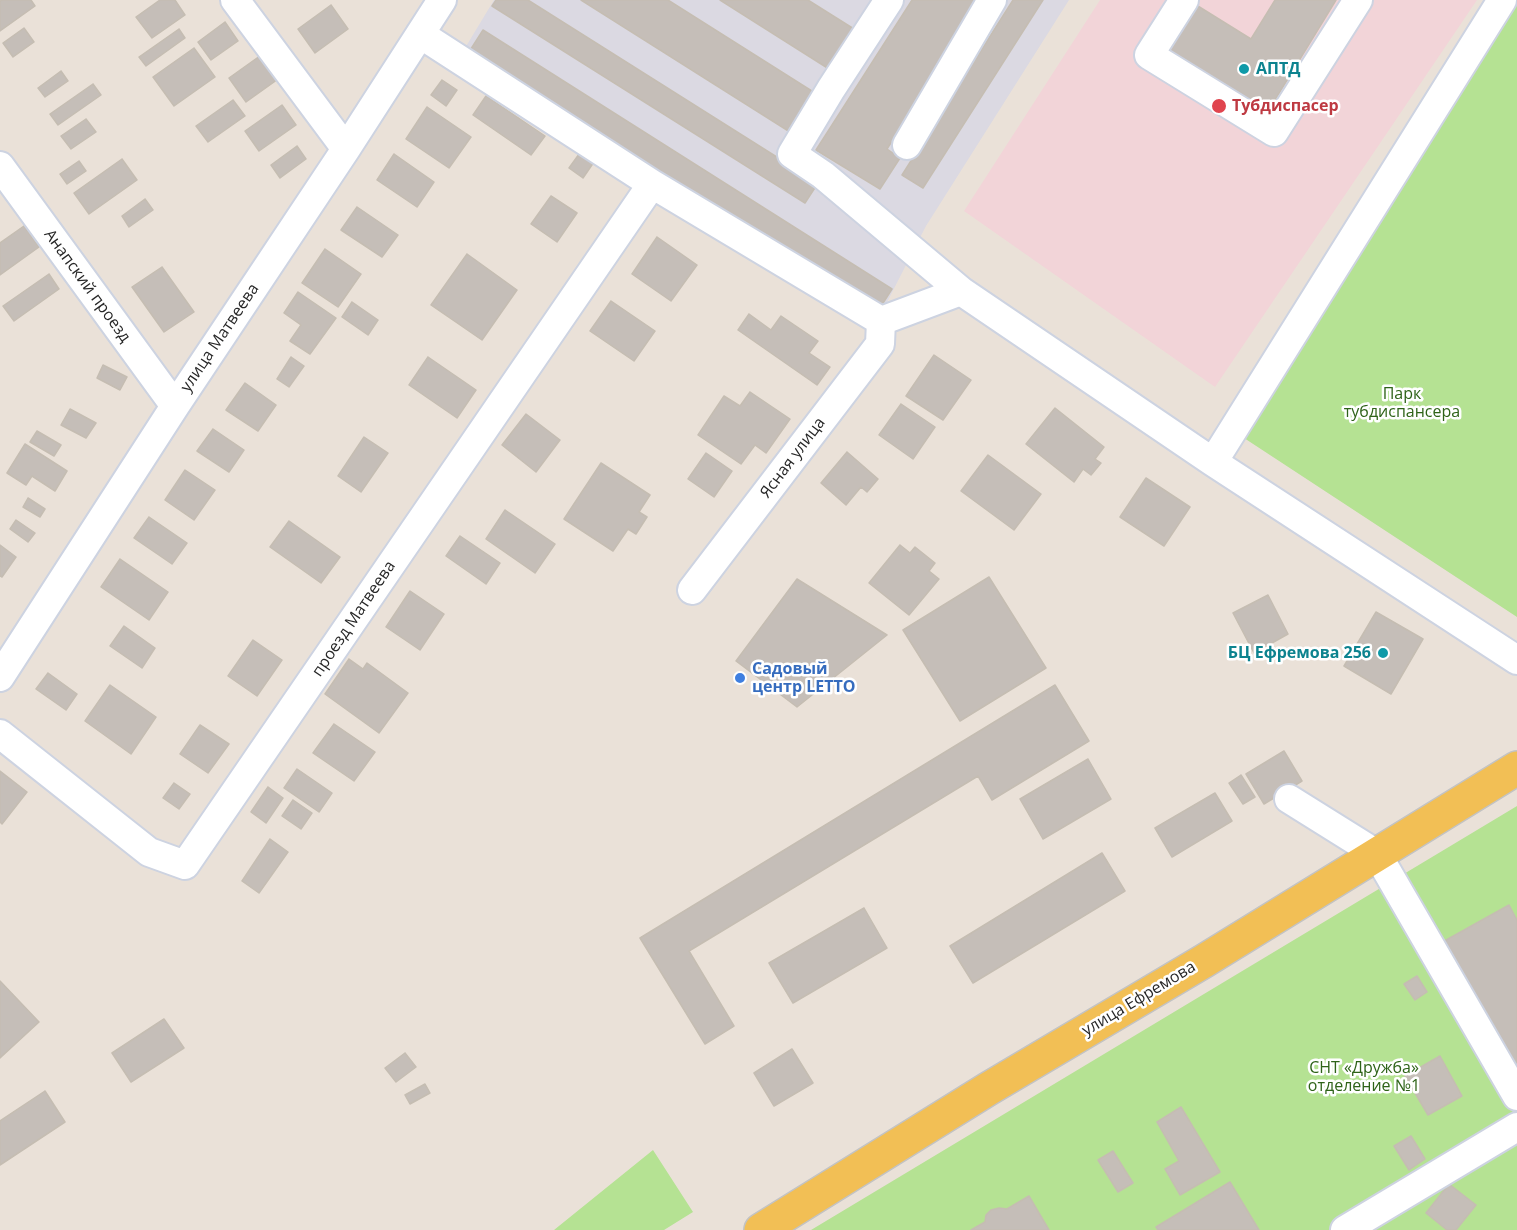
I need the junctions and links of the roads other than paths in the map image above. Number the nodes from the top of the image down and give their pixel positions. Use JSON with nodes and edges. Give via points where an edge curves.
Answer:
{"nodes":[{"id":1,"x":235,"y":0,"type":"edge"},
{"id":2,"x":442,"y":0,"type":"edge"},
{"id":3,"x":889,"y":0,"type":"edge"},
{"id":4,"x":992,"y":0,"type":"edge"},
{"id":5,"x":1184,"y":0,"type":"edge"},
{"id":6,"x":1358,"y":0,"type":"edge"},
{"id":7,"x":1502,"y":0,"type":"edge"},
{"id":8,"x":420,"y":34,"type":"junction"},
{"id":9,"x":907,"y":145,"type":"dead end"},
{"id":10,"x":346,"y":149,"type":"junction"},
{"id":11,"x":0,"y":166,"type":"edge"},
{"id":12,"x":652,"y":184,"type":"junction"},
{"id":13,"x":961,"y":291,"type":"junction"},
{"id":14,"x":881,"y":321,"type":"junction"},
{"id":15,"x":175,"y":406,"type":"junction"},
{"id":16,"x":1213,"y":462,"type":"junction"},
{"id":17,"x":692,"y":590,"type":"dead end"},
{"id":18,"x":8,"y":648,"type":"edge"},
{"id":19,"x":1517,"y":660,"type":"edge"},
{"id":20,"x":0,"y":677,"type":"edge"},
{"id":21,"x":0,"y":734,"type":"edge"},
{"id":22,"x":1517,"y":768,"type":"edge"},
{"id":23,"x":1289,"y":799,"type":"dead end"},
{"id":24,"x":1377,"y":854,"type":"junction"},
{"id":25,"x":1517,"y":1096,"type":"edge"},
{"id":26,"x":1517,"y":1127,"type":"edge"},
{"id":27,"x":761,"y":1230,"type":"edge"},
{"id":28,"x":1345,"y":1230,"type":"edge"}],
"edges":[{"from":1,"to":10,"type":"lane"},
{"from":2,"to":8,"type":"lane","name":"улица Матвеева"},
{"from":3,"to":13,"type":"lane","via":[[792,154]]},
{"from":4,"to":9,"type":"lane"},
{"from":5,"to":6,"type":"lane","via":[[1149,55],[1274,132]]},
{"from":7,"to":16,"type":"lane"},
{"from":8,"to":10,"type":"lane","name":"улица Матвеева"},
{"from":8,"to":12,"type":"lane"},
{"from":10,"to":15,"type":"lane","name":"улица Матвеева"},
{"from":11,"to":15,"type":"lane","name":"Анапский проезд"},
{"from":12,"to":14,"type":"lane"},
{"from":12,"to":21,"type":"lane","name":"проезд Матвеева","via":[[185,865],[149,852]]},
{"from":13,"to":14,"type":"lane"},
{"from":13,"to":16,"type":"lane"},
{"from":14,"to":17,"type":"lane","name":"Ясная улица","via":[[880,344]]},
{"from":15,"to":18,"type":"lane","name":"улица Матвеева"},
{"from":16,"to":19,"type":"lane"},
{"from":18,"to":20,"type":"lane","name":"улица Матвеева"},
{"from":22,"to":24,"type":"main road","name":"улица Ефремова"},
{"from":23,"to":24,"type":"lane"},
{"from":24,"to":25,"type":"lane"},
{"from":24,"to":27,"type":"main road","name":"улица Ефремова"},
{"from":26,"to":28,"type":"lane"}]}
